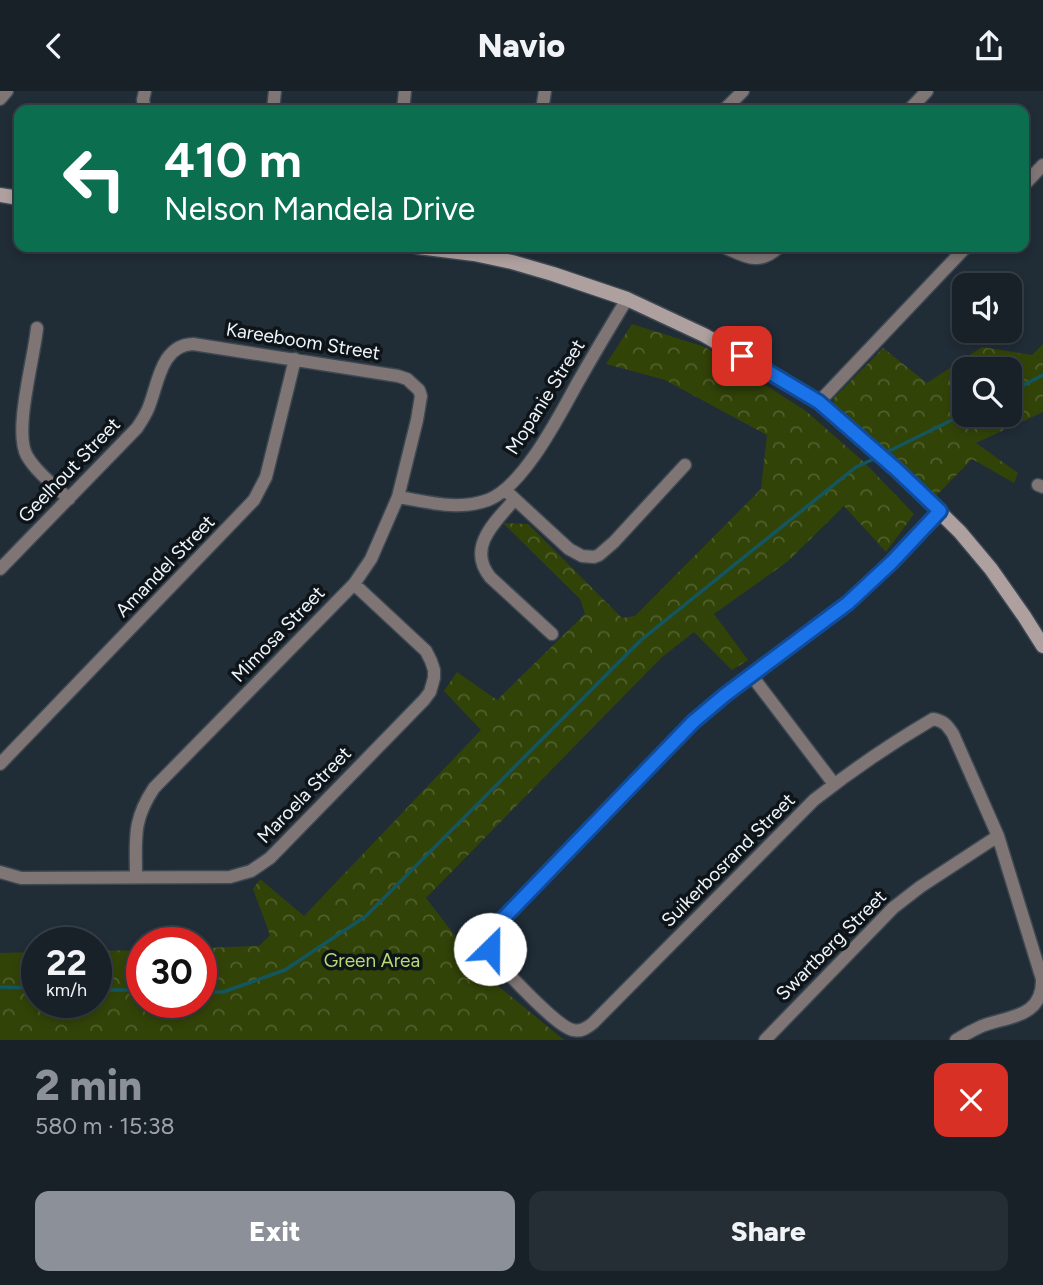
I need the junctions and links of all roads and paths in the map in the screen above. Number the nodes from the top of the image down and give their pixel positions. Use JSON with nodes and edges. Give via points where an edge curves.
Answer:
{"nodes":[{"id":1,"x":743,"y":91,"type":"edge"},
{"id":2,"x":927,"y":91,"type":"edge"},
{"id":3,"x":729,"y":105,"type":"edge"},
{"id":4,"x":914,"y":105,"type":"edge"},
{"id":5,"x":1043,"y":165,"type":"edge"},
{"id":6,"x":1029,"y":180,"type":"edge"},
{"id":7,"x":458,"y":252,"type":"edge"},
{"id":8,"x":736,"y":252,"type":"edge"},
{"id":9,"x":772,"y":252,"type":"edge"},
{"id":10,"x":961,"y":252,"type":"edge"},
{"id":11,"x":626,"y":299,"type":"junction"},
{"id":12,"x":37,"y":328,"type":"dead end"},
{"id":13,"x":172,"y":352,"type":"joint"},
{"id":14,"x":295,"y":359,"type":"junction"},
{"id":15,"x":421,"y":396,"type":"joint"},
{"id":16,"x":819,"y":402,"type":"junction"},
{"id":17,"x":685,"y":465,"type":"dead end"},
{"id":18,"x":505,"y":490,"type":"junction"},
{"id":19,"x":398,"y":497,"type":"junction"},
{"id":20,"x":69,"y":499,"type":"junction"},
{"id":21,"x":515,"y":499,"type":"junction"},
{"id":22,"x":940,"y":511,"type":"junction"},
{"id":23,"x":0,"y":569,"type":"edge"},
{"id":24,"x":354,"y":584,"type":"junction"},
{"id":25,"x":552,"y":634,"type":"dead end"},
{"id":26,"x":1043,"y":646,"type":"edge"},
{"id":27,"x":752,"y":676,"type":"junction"},
{"id":28,"x":0,"y":764,"type":"edge"},
{"id":29,"x":834,"y":784,"type":"junction"},
{"id":30,"x":998,"y":836,"type":"junction"},
{"id":31,"x":0,"y":872,"type":"edge"},
{"id":32,"x":136,"y":876,"type":"junction"},
{"id":33,"x":1042,"y":979,"type":"edge"},
{"id":34,"x":765,"y":1040,"type":"edge"},
{"id":35,"x":956,"y":1040,"type":"edge"}],
"edges":[{"from":1,"to":3,"type":"street"},
{"from":2,"to":4,"type":"street"},
{"from":5,"to":6,"type":"street"},
{"from":7,"to":11,"type":"street","via":[[512,262]]},
{"from":8,"to":9,"type":"street","via":[[759,259]]},
{"from":10,"to":16,"type":"street"},
{"from":11,"to":16,"type":"street","via":[[704,335]]},
{"from":11,"to":18,"type":"street","name":"Mopanie Street","via":[[548,434]]},
{"from":12,"to":20,"type":"street","via":[[22,443],[33,464]]},
{"from":13,"to":14,"type":"street","name":"Kareeboom Street","via":[[193,344]]},
{"from":13,"to":20,"type":"street","name":"Geelhout Street","via":[[137,428]]},
{"from":14,"to":15,"type":"street","name":"Kareeboom Street","via":[[398,376],[415,384]]},
{"from":14,"to":28,"type":"street","name":"Amandel Street","via":[[266,477],[254,500]]},
{"from":15,"to":19,"type":"street","name":"Mimosa Street"},
{"from":16,"to":22,"type":"street"},
{"from":17,"to":21,"type":"street","via":[[614,542],[594,557],[569,549]]},
{"from":18,"to":19,"type":"street","name":"Mopanie Street","via":[[487,500],[454,506]]},
{"from":18,"to":21,"type":"street"},
{"from":19,"to":24,"type":"street","name":"Mimosa Street"},
{"from":20,"to":23,"type":"street","name":"Geelhout Street"},
{"from":21,"to":25,"type":"street","via":[[483,540],[482,563],[490,577]]},
{"from":22,"to":26,"type":"street","via":[[991,569]]},
{"from":22,"to":27,"type":"street","via":[[848,603]]},
{"from":24,"to":32,"type":"street","name":"Mimosa Street","via":[[154,788],[136,828]]},
{"from":24,"to":32,"type":"street","name":"Maroela Street","via":[[426,650],[434,670],[430,692],[270,858],[251,871],[230,877]]},
{"from":27,"to":29,"type":"street"},
{"from":27,"to":29,"type":"street","name":"Suikerbosrand Street","via":[[693,722],[498,924],[490,941],[492,956],[560,1024],[576,1031],[585,1029]]},
{"from":29,"to":30,"type":"street","name":"Suikerbosrand Street","via":[[933,719],[941,720],[953,734]]},
{"from":30,"to":33,"type":"street"},
{"from":30,"to":34,"type":"street","name":"Swartberg Street","via":[[893,908]]},
{"from":31,"to":32,"type":"street","name":"Maroela Street","via":[[21,878]]},
{"from":33,"to":35,"type":"street","via":[[1040,996],[1031,1009]]}]}
